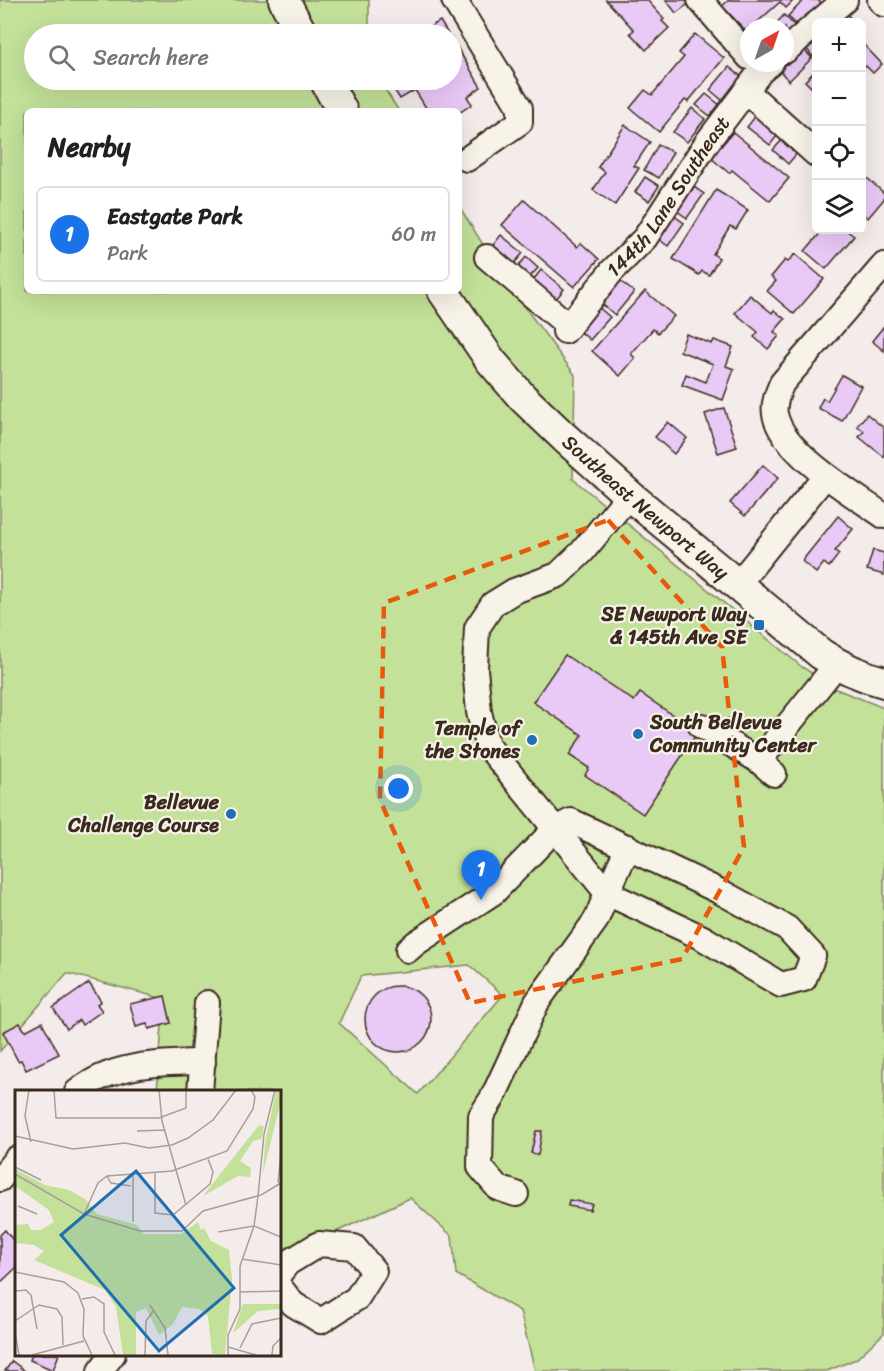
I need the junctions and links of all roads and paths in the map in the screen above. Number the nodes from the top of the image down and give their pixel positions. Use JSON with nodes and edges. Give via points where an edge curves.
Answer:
{"nodes":[{"id":1,"x":284,"y":0,"type":"edge"},
{"id":2,"x":454,"y":0,"type":"edge"},
{"id":3,"x":700,"y":0,"type":"edge"},
{"id":4,"x":845,"y":0,"type":"edge"},
{"id":5,"x":880,"y":0,"type":"edge"},
{"id":6,"x":884,"y":4,"type":"edge"},
{"id":7,"x":824,"y":18,"type":"edge"},
{"id":8,"x":297,"y":24,"type":"edge"},
{"id":9,"x":812,"y":28,"type":"edge"},
{"id":10,"x":740,"y":43,"type":"edge"},
{"id":11,"x":794,"y":43,"type":"edge"},
{"id":12,"x":755,"y":72,"type":"edge"},
{"id":13,"x":330,"y":90,"type":"edge"},
{"id":14,"x":746,"y":92,"type":"junction"},
{"id":15,"x":340,"y":108,"type":"edge"},
{"id":16,"x":812,"y":150,"type":"edge"},
{"id":17,"x":467,"y":159,"type":"dead end"},
{"id":18,"x":487,"y":257,"type":"dead end"},
{"id":19,"x":884,"y":265,"type":"edge"},
{"id":20,"x":445,"y":294,"type":"edge"},
{"id":21,"x":825,"y":476,"type":"junction"},
{"id":22,"x":629,"y":495,"type":"junction"},
{"id":23,"x":884,"y":516,"type":"edge"},
{"id":24,"x":738,"y":584,"type":"junction"},
{"id":25,"x":837,"y":664,"type":"junction"},
{"id":26,"x":884,"y":682,"type":"edge"},
{"id":27,"x":701,"y":726,"type":"dead end"},
{"id":28,"x":555,"y":829,"type":"junction"},
{"id":29,"x":628,"y":848,"type":"junction"},
{"id":30,"x":607,"y":893,"type":"junction"},
{"id":31,"x":408,"y":950,"type":"dead end"},
{"id":32,"x":207,"y":1003,"type":"dead end"},
{"id":33,"x":203,"y":1062,"type":"junction"},
{"id":34,"x":80,"y":1090,"type":"edge"},
{"id":35,"x":200,"y":1090,"type":"edge"},
{"id":36,"x":15,"y":1160,"type":"edge"},
{"id":37,"x":0,"y":1179,"type":"edge"},
{"id":38,"x":516,"y":1194,"type":"dead end"},
{"id":39,"x":280,"y":1273,"type":"edge"},
{"id":40,"x":280,"y":1287,"type":"edge"},
{"id":41,"x":111,"y":1356,"type":"edge"},
{"id":42,"x":100,"y":1371,"type":"edge"}],
"edges":[{"from":1,"to":8,"type":"main road"},
{"from":2,"to":17,"type":"street","via":[[520,108],[520,122]]},
{"from":3,"to":10,"type":"street"},
{"from":4,"to":7,"type":"street"},
{"from":5,"to":6,"type":"street"},
{"from":9,"to":11,"type":"street"},
{"from":12,"to":14,"type":"street","name":"144th Lane Southeast"},
{"from":13,"to":15,"type":"main road"},
{"from":14,"to":16,"type":"street"},
{"from":14,"to":18,"type":"street","name":"144th Lane Southeast","via":[[708,141],[645,238],[612,271],[567,328]]},
{"from":19,"to":21,"type":"street","via":[[782,383],[777,397],[774,411],[778,426]]},
{"from":20,"to":22,"type":"main road","name":"Southeast Newport Way","via":[[491,361],[523,398]]},
{"from":21,"to":23,"type":"street"},
{"from":21,"to":24,"type":"street"},
{"from":22,"to":24,"type":"main road","name":"Southeast Newport Way"},
{"from":22,"to":28,"type":"street","via":[[558,575],[514,591],[493,604],[477,628],[479,712],[488,745]]},
{"from":24,"to":25,"type":"main road","name":"Southeast Newport Way"},
{"from":25,"to":26,"type":"main road","name":"Southeast Newport Way"},
{"from":25,"to":27,"type":"street","via":[[766,767]]},
{"from":28,"to":29,"type":"street","via":[[572,821]]},
{"from":28,"to":30,"type":"street"},
{"from":28,"to":31,"type":"street","via":[[494,892]]},
{"from":29,"to":30,"type":"street"},
{"from":29,"to":30,"type":"street","via":[[787,928],[813,956],[804,978],[781,985],[703,938]]},
{"from":30,"to":38,"type":"street","via":[[596,920],[537,1002],[481,1116],[480,1167],[498,1188]]},
{"from":32,"to":33,"type":"street"},
{"from":33,"to":34,"type":"street","via":[[126,1068]]},
{"from":33,"to":35,"type":"street"},
{"from":36,"to":37,"type":"street"},
{"from":39,"to":40,"type":"street","via":[[288,1263],[319,1244],[354,1246],[374,1271],[357,1298],[321,1321],[293,1304]]},
{"from":41,"to":42,"type":"street"}]}
